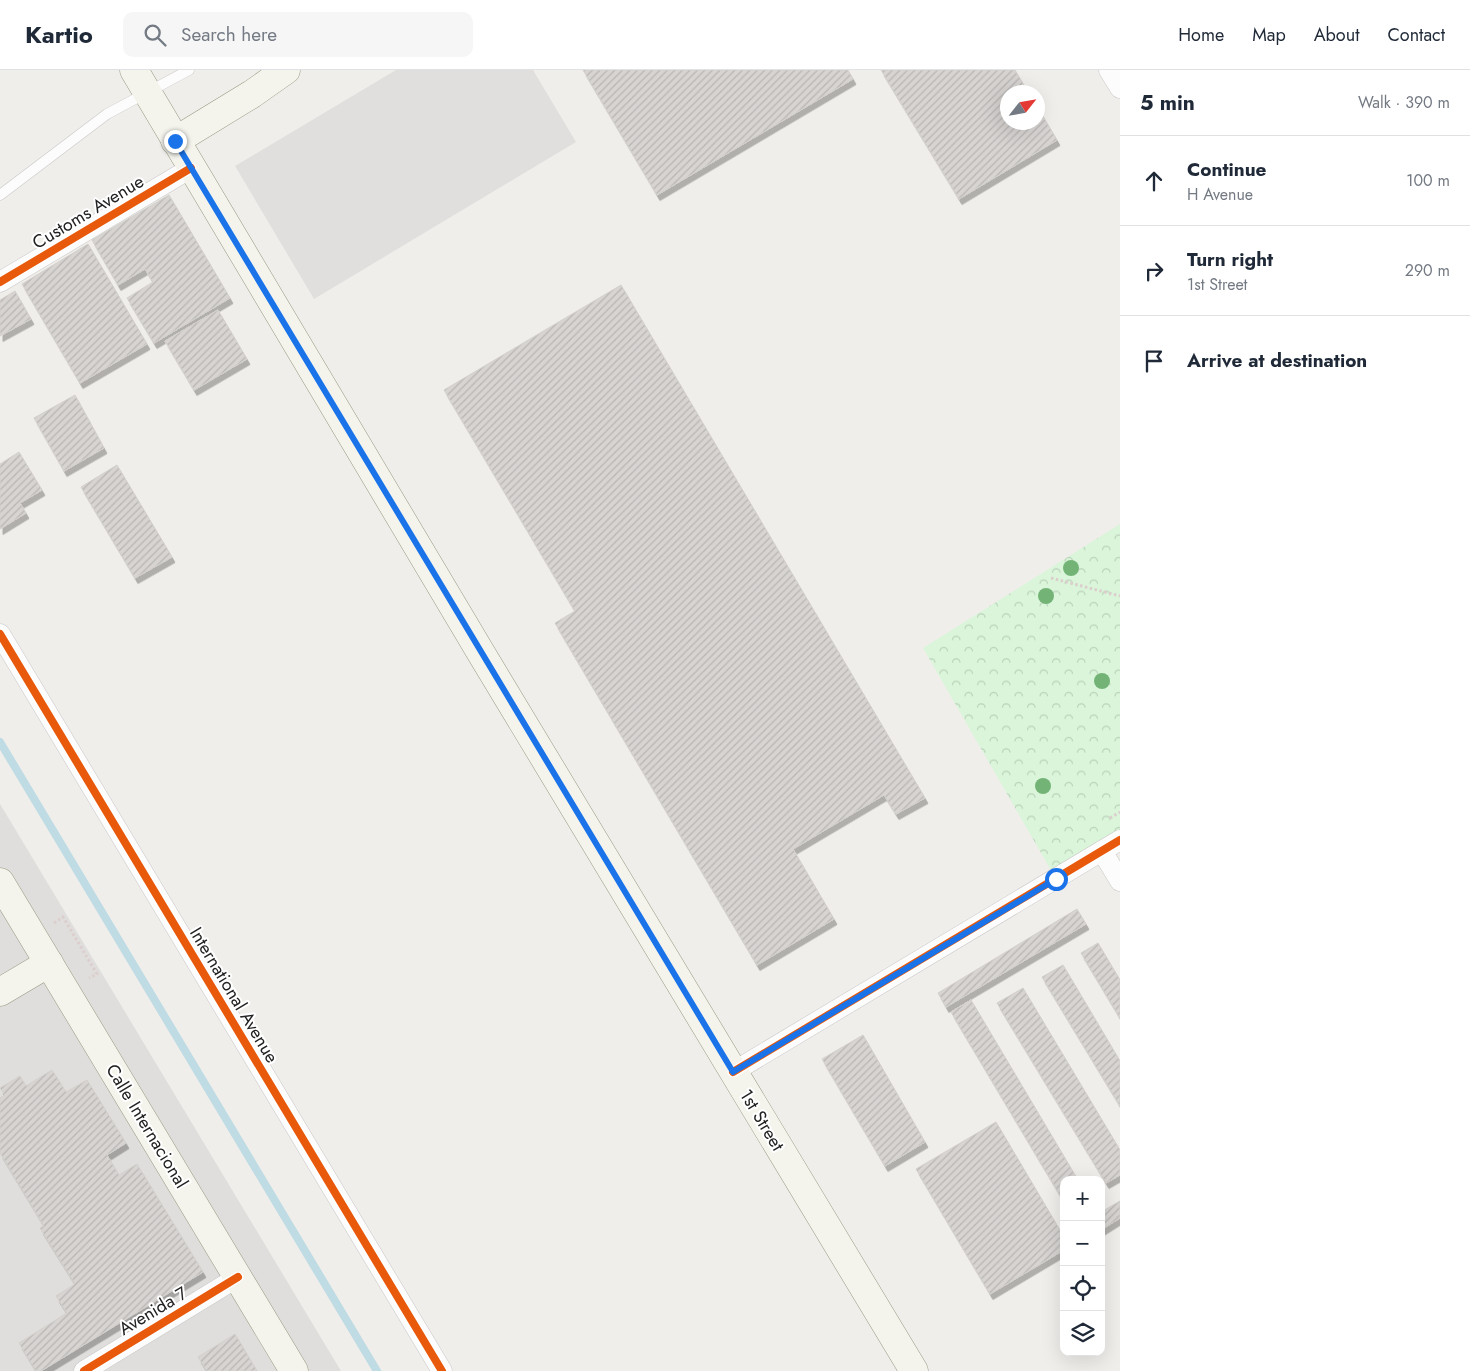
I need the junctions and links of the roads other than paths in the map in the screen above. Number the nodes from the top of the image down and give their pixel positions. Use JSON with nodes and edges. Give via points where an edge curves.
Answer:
{"nodes":[{"id":1,"x":189,"y":70,"type":"edge"},
{"id":2,"x":286,"y":70,"type":"edge"},
{"id":3,"x":1109,"y":70,"type":"edge"},
{"id":4,"x":140,"y":81,"type":"edge"},
{"id":5,"x":1120,"y":88,"type":"edge"},
{"id":6,"x":175,"y":141,"type":"junction"},
{"id":7,"x":190,"y":168,"type":"junction"},
{"id":8,"x":0,"y":195,"type":"edge"},
{"id":9,"x":0,"y":282,"type":"edge"},
{"id":10,"x":0,"y":634,"type":"edge"},
{"id":11,"x":1120,"y":840,"type":"edge"},
{"id":12,"x":1102,"y":851,"type":"junction"},
{"id":13,"x":1120,"y":881,"type":"edge"},
{"id":14,"x":0,"y":882,"type":"edge"},
{"id":15,"x":49,"y":963,"type":"junction"},
{"id":16,"x":0,"y":992,"type":"edge"},
{"id":17,"x":733,"y":1072,"type":"junction"},
{"id":18,"x":238,"y":1277,"type":"junction"},
{"id":19,"x":84,"y":1371,"type":"edge"},
{"id":20,"x":294,"y":1371,"type":"edge"},
{"id":21,"x":442,"y":1371,"type":"edge"},
{"id":22,"x":914,"y":1371,"type":"edge"}],
"edges":[{"from":1,"to":4,"type":"lane"},
{"from":2,"to":6,"type":"main road"},
{"from":3,"to":5,"type":"street"},
{"from":4,"to":6,"type":"main road","name":"1st Street"},
{"from":4,"to":8,"type":"lane","via":[[107,114]]},
{"from":6,"to":7,"type":"main road","name":"1st Street"},
{"from":7,"to":9,"type":"street","name":"Customs Avenue"},
{"from":7,"to":17,"type":"main road","name":"1st Street"},
{"from":10,"to":21,"type":"street","name":"International Avenue"},
{"from":11,"to":12,"type":"street"},
{"from":12,"to":13,"type":"street"},
{"from":12,"to":17,"type":"street"},
{"from":14,"to":15,"type":"main road","name":"Calle Internacional"},
{"from":15,"to":16,"type":"main road"},
{"from":15,"to":18,"type":"main road","name":"Calle Internacional"},
{"from":17,"to":22,"type":"main road","name":"1st Street"},
{"from":18,"to":19,"type":"street","name":"Avenida 7"},
{"from":18,"to":20,"type":"main road","name":"Calle Internacional"}]}
